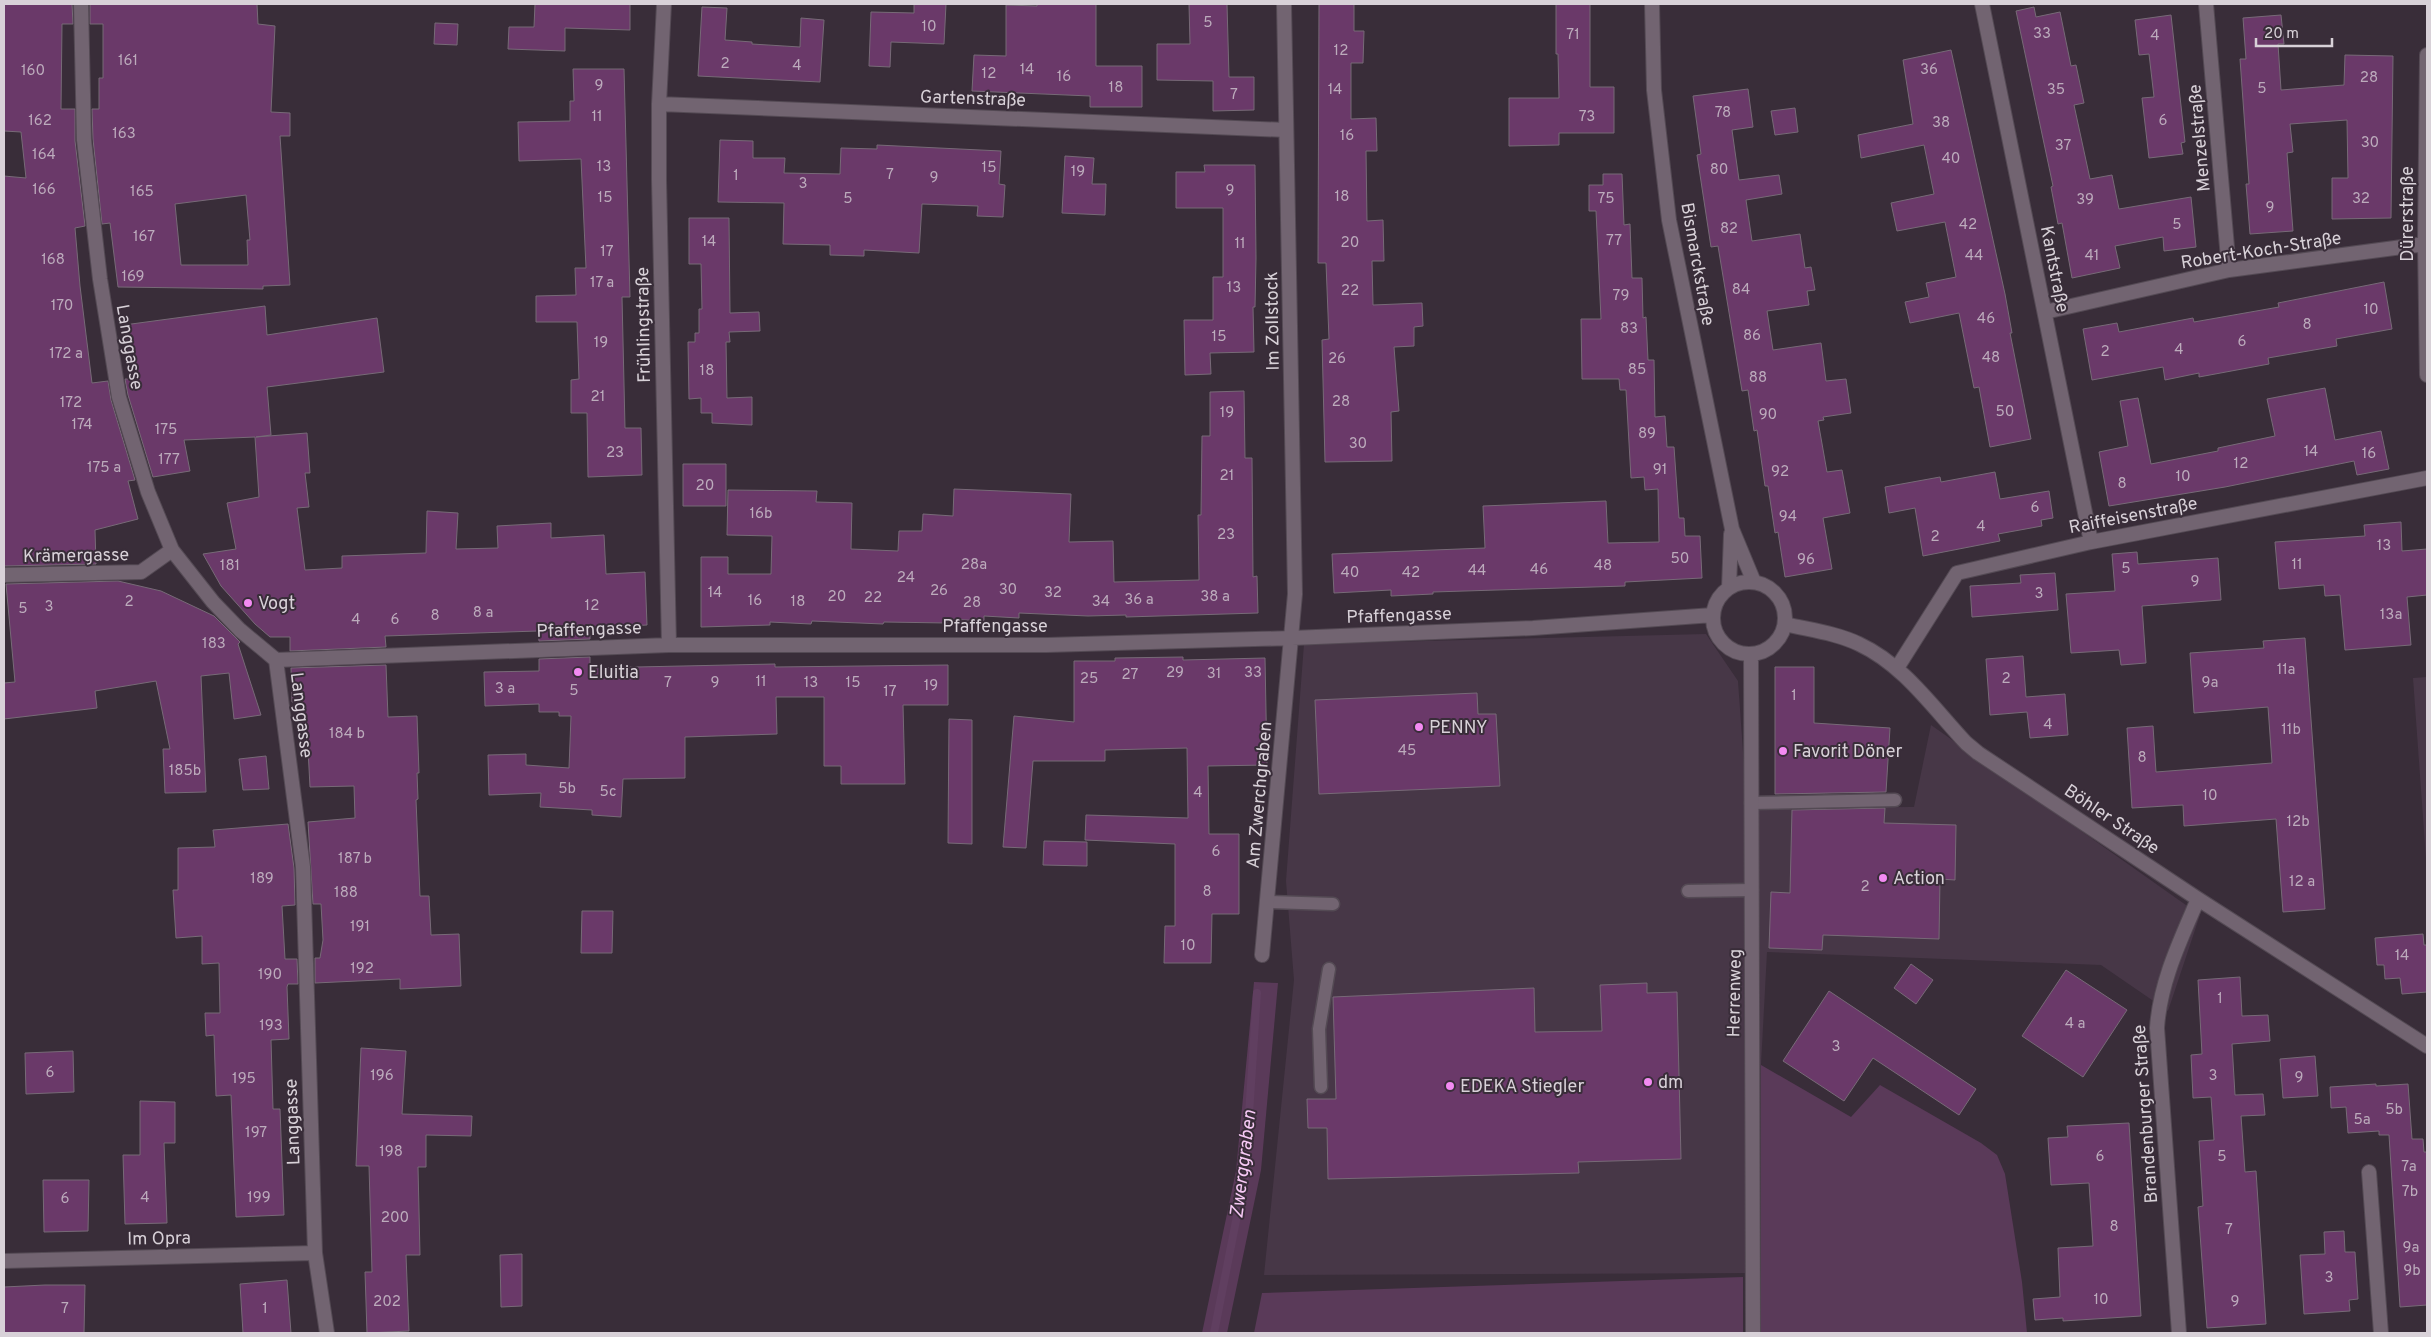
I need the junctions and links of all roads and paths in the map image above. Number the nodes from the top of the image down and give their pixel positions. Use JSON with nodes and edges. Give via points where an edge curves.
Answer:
{"nodes":[{"id":1,"x":81,"y":4,"type":"edge"},
{"id":2,"x":664,"y":4,"type":"edge"},
{"id":3,"x":1284,"y":4,"type":"edge"},
{"id":4,"x":1652,"y":4,"type":"edge"},
{"id":5,"x":1982,"y":4,"type":"edge"},
{"id":6,"x":2206,"y":4,"type":"edge"},
{"id":7,"x":2427,"y":54,"type":"edge"},
{"id":8,"x":659,"y":104,"type":"junction"},
{"id":9,"x":1286,"y":130,"type":"junction"},
{"id":10,"x":2427,"y":153,"type":"edge"},
{"id":11,"x":2425,"y":244,"type":"junction"},
{"id":12,"x":2229,"y":270,"type":"junction"},
{"id":13,"x":2045,"y":312,"type":"junction"},
{"id":14,"x":2427,"y":374,"type":"edge"},
{"id":15,"x":2427,"y":478,"type":"edge"},
{"id":16,"x":1732,"y":529,"type":"junction"},
{"id":17,"x":2091,"y":542,"type":"junction"},
{"id":18,"x":172,"y":550,"type":"junction"},
{"id":19,"x":4,"y":575,"type":"edge"},
{"id":20,"x":1754,"y":582,"type":"junction"},
{"id":21,"x":1729,"y":588,"type":"junction"},
{"id":22,"x":1713,"y":616,"type":"junction"},
{"id":23,"x":1785,"y":624,"type":"junction"},
{"id":24,"x":1292,"y":638,"type":"junction"},
{"id":25,"x":669,"y":645,"type":"junction"},
{"id":26,"x":1751,"y":654,"type":"junction"},
{"id":27,"x":276,"y":660,"type":"junction"},
{"id":28,"x":1897,"y":668,"type":"junction"},
{"id":29,"x":1895,"y":800,"type":"dead end"},
{"id":30,"x":1751,"y":803,"type":"junction"},
{"id":31,"x":1752,"y":890,"type":"junction"},
{"id":32,"x":1688,"y":891,"type":"dead end"},
{"id":33,"x":2198,"y":899,"type":"junction"},
{"id":34,"x":1268,"y":902,"type":"junction"},
{"id":35,"x":1333,"y":904,"type":"dead end"},
{"id":36,"x":1262,"y":955,"type":"dead end"},
{"id":37,"x":1329,"y":969,"type":"dead end"},
{"id":38,"x":2427,"y":1046,"type":"edge"},
{"id":39,"x":1321,"y":1088,"type":"dead end"},
{"id":40,"x":2369,"y":1172,"type":"dead end"},
{"id":41,"x":315,"y":1253,"type":"junction"},
{"id":42,"x":4,"y":1261,"type":"edge"},
{"id":43,"x":327,"y":1333,"type":"edge"},
{"id":44,"x":1753,"y":1333,"type":"edge"},
{"id":45,"x":2179,"y":1333,"type":"edge"},
{"id":46,"x":2381,"y":1333,"type":"edge"}],
"edges":[{"from":1,"to":18,"type":"street","name":"Langgasse","via":[[84,140],[100,279],[119,397],[148,492]]},
{"from":2,"to":8,"type":"street","name":"Frühlingstraße"},
{"from":3,"to":9,"type":"street","name":"Im Zollstock"},
{"from":4,"to":16,"type":"street","name":"Bismarckstraße","via":[[1654,90],[1669,220]]},
{"from":5,"to":13,"type":"street","name":"Kantstraße"},
{"from":6,"to":12,"type":"street","name":"Menzelstraße"},
{"from":7,"to":10,"type":"street","name":"Dürerstraße"},
{"from":8,"to":9,"type":"street","name":"Gartenstraße"},
{"from":8,"to":25,"type":"street","name":"Frühlingstraße"},
{"from":9,"to":24,"type":"street","name":"Im Zollstock","via":[[1296,551]]},
{"from":10,"to":11,"type":"street","name":"Dürerstraße"},
{"from":11,"to":12,"type":"street","name":"Robert-Koch-Straße"},
{"from":11,"to":14,"type":"street","name":"Dürerstraße"},
{"from":12,"to":13,"type":"street","name":"Robert-Koch-Straße"},
{"from":13,"to":17,"type":"street","name":"Kantstraße"},
{"from":15,"to":17,"type":"street","name":"Raiffeisenstraße"},
{"from":16,"to":20,"type":"street","name":"Bismarckstraße"},
{"from":16,"to":21,"type":"street","name":"Bismarckstraße"},
{"from":17,"to":28,"type":"street","name":"Raiffeisenstraße","via":[[1957,573]]},
{"from":18,"to":19,"type":"street","name":"Krämergasse","via":[[141,572]]},
{"from":18,"to":27,"type":"street","name":"Langgasse","via":[[213,602]]},
{"from":20,"to":21,"type":"street","via":[[1741,582]]},
{"from":20,"to":23,"type":"street","via":[[1772,589],[1779,596]]},
{"from":21,"to":22,"type":"street","via":[[1718,600]]},
{"from":22,"to":24,"type":"street","name":"Pfaffengasse","via":[[1533,628]]},
{"from":22,"to":26,"type":"street","via":[[1714,628],[1728,648]]},
{"from":23,"to":26,"type":"street","via":[[1774,645]]},
{"from":23,"to":28,"type":"street","name":"Böhler Straße","via":[[1860,644]]},
{"from":24,"to":25,"type":"street","name":"Pfaffengasse","via":[[1046,645]]},
{"from":24,"to":34,"type":"street","name":"Am Zwerchgraben"},
{"from":25,"to":27,"type":"street","name":"Pfaffengasse"},
{"from":26,"to":30,"type":"street","name":"Herrenweg"},
{"from":27,"to":41,"type":"street","name":"Langgasse","via":[[303,867]]},
{"from":28,"to":33,"type":"street","name":"Böhler Straße","via":[[1978,753]]},
{"from":29,"to":30,"type":"lane"},
{"from":30,"to":31,"type":"street","name":"Herrenweg"},
{"from":31,"to":32,"type":"lane"},
{"from":31,"to":44,"type":"street","name":"Herrenweg"},
{"from":33,"to":38,"type":"street","name":"Böhler Straße"},
{"from":33,"to":45,"type":"street","name":"Brandenburger Straße","via":[[2164,983],[2158,1021]]},
{"from":34,"to":35,"type":"lane"},
{"from":34,"to":36,"type":"street","name":"Am Zwerchgraben"},
{"from":37,"to":39,"type":"lane","via":[[1319,1029]]},
{"from":40,"to":46,"type":"street"},
{"from":41,"to":42,"type":"street","name":"Im Opra"},
{"from":41,"to":43,"type":"street","name":"Langgasse"}]}
